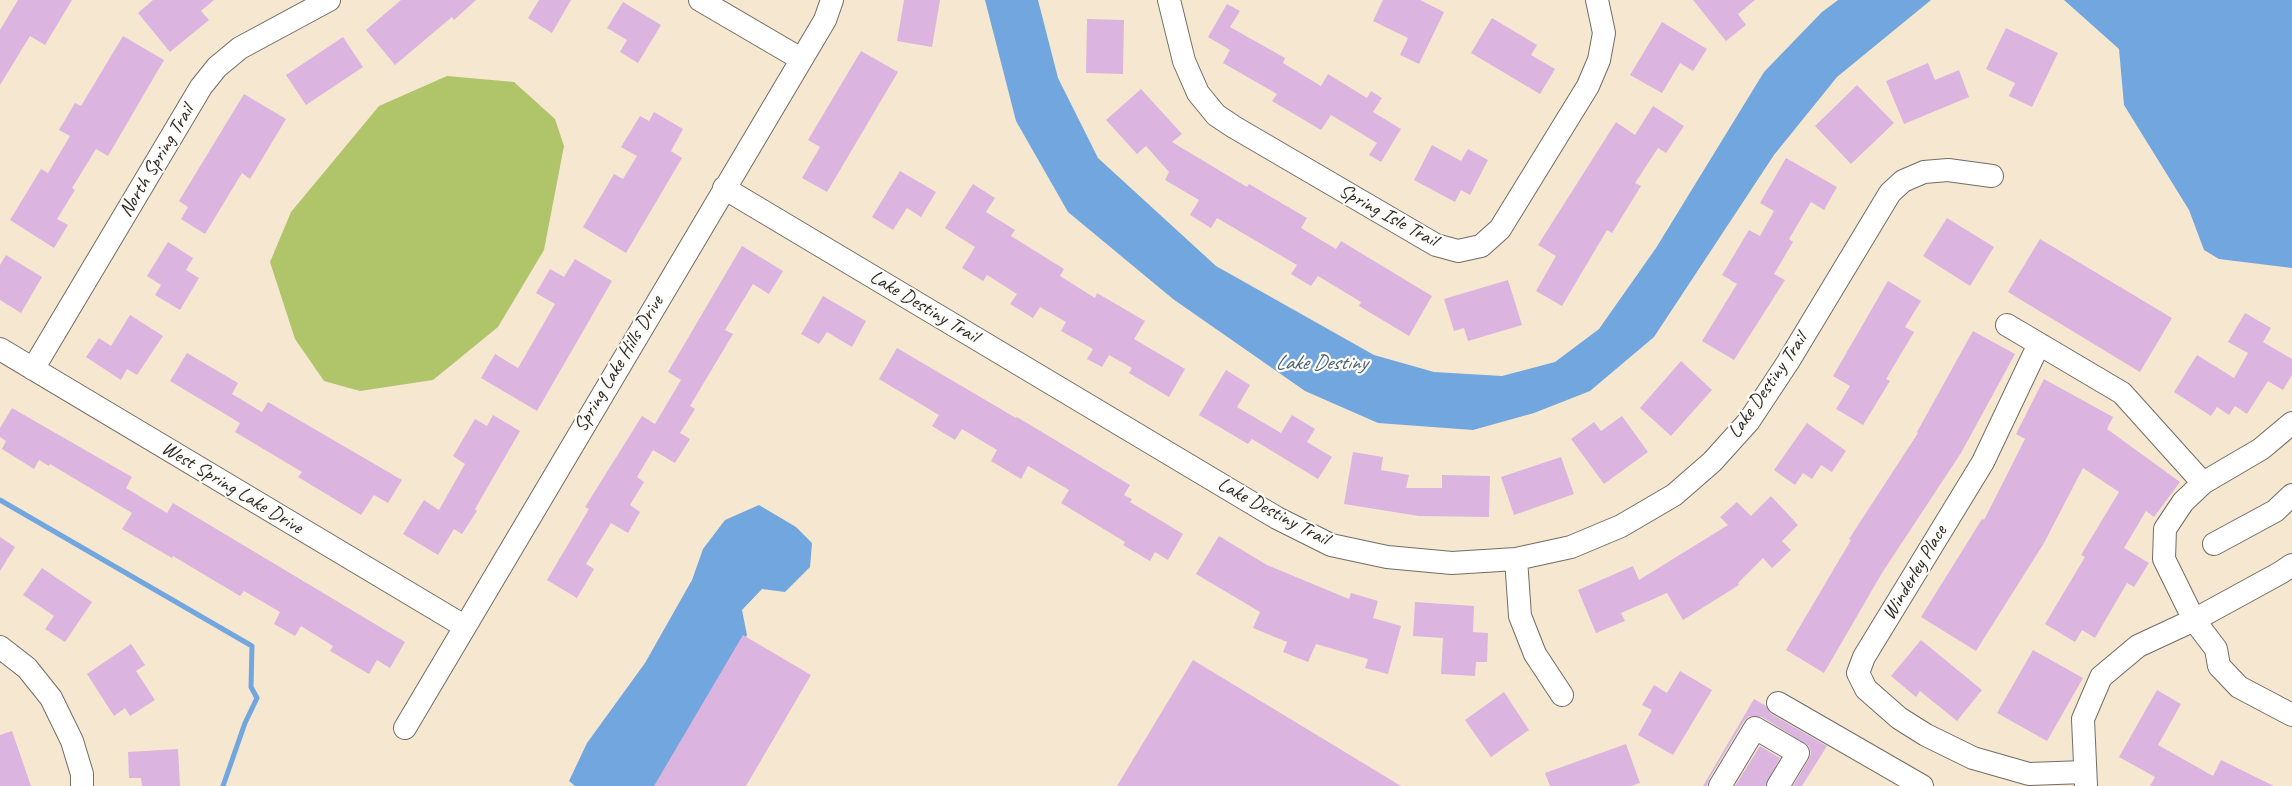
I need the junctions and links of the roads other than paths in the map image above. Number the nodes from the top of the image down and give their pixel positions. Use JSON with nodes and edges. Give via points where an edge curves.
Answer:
{"nodes":[{"id":1,"x":329,"y":0,"type":"edge"},
{"id":2,"x":700,"y":0,"type":"edge"},
{"id":3,"x":832,"y":0,"type":"edge"},
{"id":4,"x":1169,"y":0,"type":"edge"},
{"id":5,"x":1597,"y":0,"type":"edge"},
{"id":6,"x":801,"y":59,"type":"junction"},
{"id":7,"x":1992,"y":176,"type":"dead end"},
{"id":8,"x":724,"y":188,"type":"junction"},
{"id":9,"x":2007,"y":325,"type":"dead end"},
{"id":10,"x":2039,"y":344,"type":"junction"},
{"id":11,"x":0,"y":349,"type":"edge"},
{"id":12,"x":34,"y":369,"type":"junction"},
{"id":13,"x":2292,"y":423,"type":"edge"},
{"id":14,"x":2202,"y":483,"type":"junction"},
{"id":15,"x":2292,"y":495,"type":"edge"},
{"id":16,"x":2214,"y":544,"type":"dead end"},
{"id":17,"x":1516,"y":559,"type":"junction"},
{"id":18,"x":2292,"y":565,"type":"edge"},
{"id":19,"x":2194,"y":620,"type":"junction"},
{"id":20,"x":464,"y":626,"type":"junction"},
{"id":21,"x":0,"y":647,"type":"edge"},
{"id":22,"x":1562,"y":695,"type":"dead end"},
{"id":23,"x":1778,"y":703,"type":"dead end"},
{"id":24,"x":2292,"y":714,"type":"edge"},
{"id":25,"x":405,"y":728,"type":"dead end"},
{"id":26,"x":2085,"y":779,"type":"edge"},
{"id":27,"x":82,"y":786,"type":"edge"},
{"id":28,"x":1720,"y":786,"type":"edge"},
{"id":29,"x":1778,"y":786,"type":"edge"},
{"id":30,"x":1922,"y":786,"type":"edge"}],
"edges":[{"from":1,"to":12,"type":"street","name":"North Spring Trail","via":[[240,48],[217,67]]},
{"from":2,"to":6,"type":"street"},
{"from":3,"to":6,"type":"street","name":"Spring Lake Hills Drive","via":[[825,20]]},
{"from":4,"to":5,"type":"street","name":"Spring Isle Trail","via":[[1184,61],[1198,93],[1216,115],[1436,245],[1458,252],[1481,246],[1500,230],[1588,86],[1599,60],[1604,32]]},
{"from":6,"to":8,"type":"street","name":"Spring Lake Hills Drive"},
{"from":7,"to":17,"type":"street","name":"Lake Destiny Trail","via":[[1948,170],[1924,172],[1903,181],[1890,193],[1784,369],[1748,420],[1712,462],[1674,495],[1621,526],[1571,547]]},
{"from":8,"to":17,"type":"street","name":"Lake Destiny Trail","via":[[1277,518],[1331,545],[1387,557],[1452,563]]},
{"from":8,"to":20,"type":"street","name":"Spring Lake Hills Drive"},
{"from":9,"to":10,"type":"street"},
{"from":10,"to":14,"type":"street","via":[[2122,393]]},
{"from":10,"to":26,"type":"street","name":"Winderley Place","via":[[1984,462],[1864,657],[1858,673],[1866,689],[1899,718],[1926,736],[1973,758],[2029,774]]},
{"from":11,"to":12,"type":"street","name":"West Spring Lake Drive"},
{"from":12,"to":20,"type":"street","name":"West Spring Lake Drive"},
{"from":13,"to":14,"type":"street","via":[[2261,449]]},
{"from":14,"to":19,"type":"street","via":[[2183,502],[2165,529],[2164,559]]},
{"from":15,"to":16,"type":"street","via":[[2275,511]]},
{"from":17,"to":22,"type":"street","via":[[1520,616],[1535,654]]},
{"from":18,"to":19,"type":"street"},
{"from":19,"to":24,"type":"street","via":[[2216,649],[2219,666],[2239,687]]},
{"from":19,"to":26,"type":"street","via":[[2138,646],[2101,677],[2083,719]]},
{"from":20,"to":25,"type":"street","name":"Spring Lake Hills Drive"},
{"from":21,"to":27,"type":"street","via":[[27,668],[51,698],[72,741],[82,774]]},
{"from":23,"to":30,"type":"street"},
{"from":28,"to":29,"type":"street","via":[[1755,728],[1798,753]]}]}
